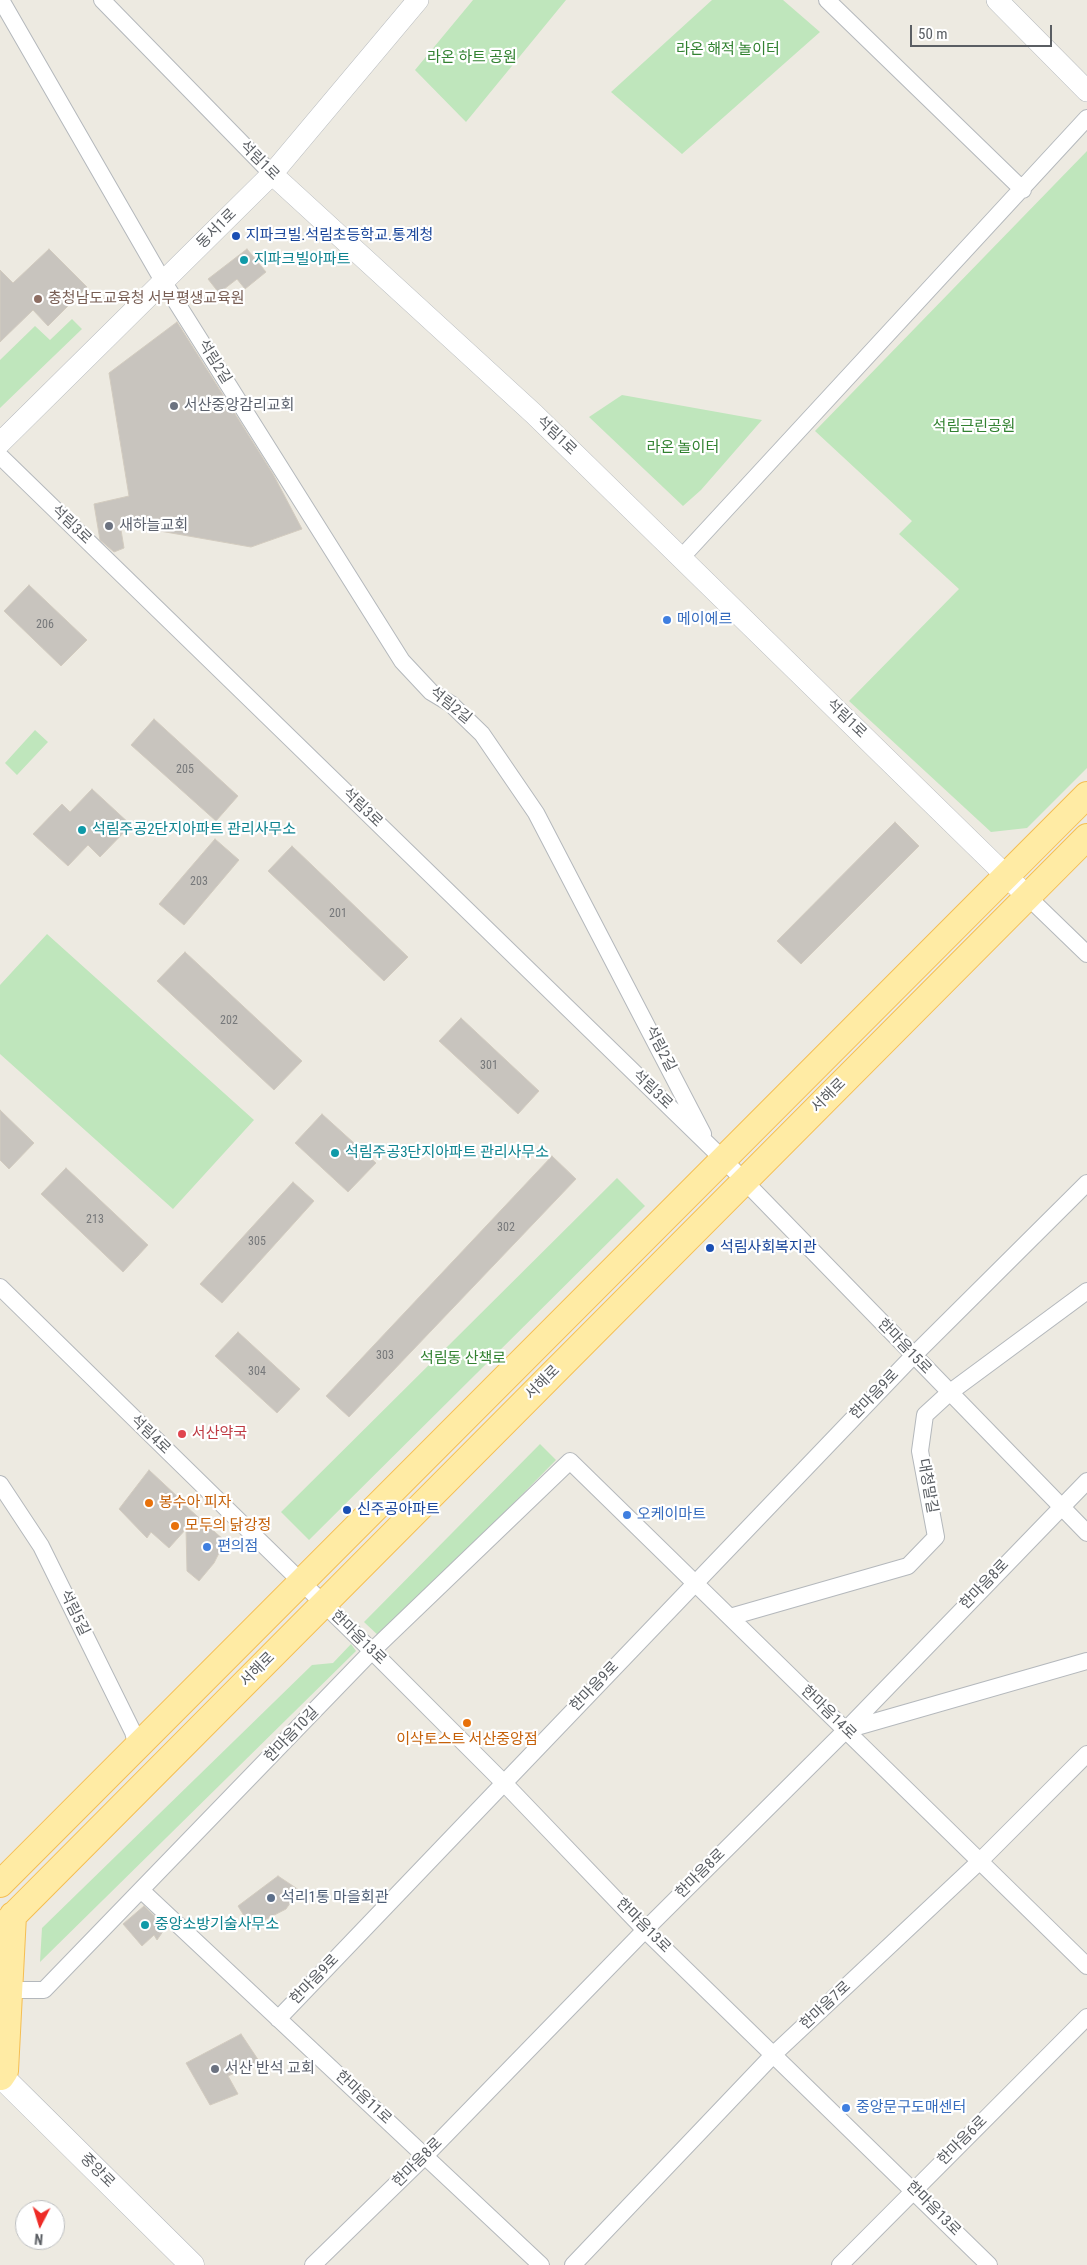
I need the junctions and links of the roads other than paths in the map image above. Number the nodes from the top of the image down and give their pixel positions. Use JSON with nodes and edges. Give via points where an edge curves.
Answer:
{"nodes":[{"id":1,"x":2,"y":0,"type":"edge"},
{"id":2,"x":102,"y":0,"type":"edge"},
{"id":3,"x":418,"y":0,"type":"edge"},
{"id":4,"x":827,"y":0,"type":"edge"},
{"id":5,"x":996,"y":0,"type":"edge"},
{"id":6,"x":1087,"y":91,"type":"edge"},
{"id":7,"x":1087,"y":118,"type":"edge"},
{"id":8,"x":272,"y":174,"type":"junction"},
{"id":9,"x":1023,"y":190,"type":"junction"},
{"id":10,"x":163,"y":281,"type":"junction"},
{"id":11,"x":0,"y":443,"type":"edge"},
{"id":12,"x":0,"y":456,"type":"edge"},
{"id":13,"x":681,"y":558,"type":"junction"},
{"id":14,"x":1087,"y":796,"type":"edge"},
{"id":15,"x":1087,"y":837,"type":"edge"},
{"id":16,"x":1007,"y":876,"type":"junction"},
{"id":17,"x":1028,"y":897,"type":"junction"},
{"id":18,"x":1087,"y":954,"type":"edge"},
{"id":19,"x":717,"y":1153,"type":"junction"},
{"id":20,"x":744,"y":1181,"type":"junction"},
{"id":21,"x":1087,"y":1183,"type":"edge"},
{"id":22,"x":0,"y":1287,"type":"edge"},
{"id":23,"x":1087,"y":1290,"type":"edge"},
{"id":24,"x":913,"y":1356,"type":"junction"},
{"id":25,"x":949,"y":1393,"type":"junction"},
{"id":26,"x":570,"y":1461,"type":"joint"},
{"id":27,"x":1087,"y":1481,"type":"edge"},
{"id":28,"x":0,"y":1484,"type":"edge"},
{"id":29,"x":1061,"y":1506,"type":"junction"},
{"id":30,"x":1087,"y":1533,"type":"edge"},
{"id":31,"x":301,"y":1583,"type":"junction"},
{"id":32,"x":695,"y":1583,"type":"junction"},
{"id":33,"x":323,"y":1604,"type":"junction"},
{"id":34,"x":730,"y":1617,"type":"junction"},
{"id":35,"x":372,"y":1651,"type":"junction"},
{"id":36,"x":1087,"y":1661,"type":"edge"},
{"id":37,"x":846,"y":1730,"type":"junction"},
{"id":38,"x":137,"y":1747,"type":"junction"},
{"id":39,"x":1087,"y":1754,"type":"edge"},
{"id":40,"x":504,"y":1783,"type":"junction"},
{"id":41,"x":980,"y":1861,"type":"junction"},
{"id":42,"x":0,"y":1884,"type":"edge"},
{"id":43,"x":142,"y":1891,"type":"junction"},
{"id":44,"x":7,"y":1922,"type":"edge"},
{"id":45,"x":645,"y":1930,"type":"junction"},
{"id":46,"x":1087,"y":1966,"type":"edge"},
{"id":47,"x":9,"y":1990,"type":"junction"},
{"id":48,"x":1087,"y":2017,"type":"edge"},
{"id":49,"x":278,"y":2019,"type":"junction"},
{"id":50,"x":774,"y":2054,"type":"junction"},
{"id":51,"x":0,"y":2076,"type":"edge"},
{"id":52,"x":425,"y":2156,"type":"junction"},
{"id":53,"x":914,"y":2190,"type":"junction"},
{"id":54,"x":192,"y":2265,"type":"edge"},
{"id":55,"x":313,"y":2265,"type":"edge"},
{"id":56,"x":540,"y":2265,"type":"edge"},
{"id":57,"x":573,"y":2265,"type":"edge"},
{"id":58,"x":840,"y":2265,"type":"edge"},
{"id":59,"x":990,"y":2265,"type":"edge"}],
"edges":[{"from":1,"to":10,"type":"street"},
{"from":2,"to":8,"type":"street","name":"석림1로"},
{"from":3,"to":8,"type":"street","name":"동서1로"},
{"from":4,"to":9,"type":"street"},
{"from":5,"to":6,"type":"street"},
{"from":7,"to":9,"type":"street"},
{"from":8,"to":10,"type":"street","name":"동서1로"},
{"from":8,"to":13,"type":"street","name":"석림1로","via":[[534,414]]},
{"from":9,"to":13,"type":"street"},
{"from":10,"to":11,"type":"street","name":"동서1로"},
{"from":10,"to":19,"type":"street","name":"석림2길","via":[[402,660],[430,692],[451,704],[482,734],[536,813]]},
{"from":12,"to":19,"type":"street","name":"석림3로"},
{"from":13,"to":16,"type":"street","name":"석림1로"},
{"from":14,"to":16,"type":"main road","name":"서해로"},
{"from":15,"to":17,"type":"main road","name":"서해로"},
{"from":16,"to":17,"type":"street","name":"석림1로"},
{"from":16,"to":19,"type":"main road","name":"서해로"},
{"from":17,"to":18,"type":"street"},
{"from":17,"to":20,"type":"main road","name":"서해로"},
{"from":19,"to":20,"type":"street","name":"한마음15로"},
{"from":19,"to":31,"type":"main road","name":"서해로"},
{"from":20,"to":24,"type":"street","name":"한마음15로"},
{"from":20,"to":33,"type":"main road","name":"서해로"},
{"from":21,"to":24,"type":"street","name":"한마음9로"},
{"from":22,"to":31,"type":"street","name":"석림4로"},
{"from":23,"to":25,"type":"street","name":"대청말길"},
{"from":24,"to":25,"type":"street","name":"한마음15로"},
{"from":24,"to":32,"type":"street","name":"한마음9로"},
{"from":25,"to":29,"type":"street","name":"한마음15로"},
{"from":25,"to":34,"type":"street","name":"대청말길","via":[[924,1415],[920,1451],[936,1537],[914,1560],[908,1566]]},
{"from":26,"to":32,"type":"street","name":"한마음14로"},
{"from":26,"to":35,"type":"street","name":"한마음10길"},
{"from":27,"to":29,"type":"street","name":"한마음8로"},
{"from":28,"to":38,"type":"street","name":"석림5길","via":[[41,1546],[133,1732]]},
{"from":29,"to":30,"type":"street","name":"한마음15로"},
{"from":29,"to":37,"type":"street","name":"한마음8로"},
{"from":31,"to":33,"type":"street","name":"한마음13로"},
{"from":31,"to":38,"type":"main road","name":"서해로"},
{"from":32,"to":34,"type":"street","name":"한마음14로"},
{"from":32,"to":40,"type":"street","name":"한마음9로"},
{"from":33,"to":35,"type":"street","name":"한마음13로"},
{"from":33,"to":44,"type":"main road","name":"서해로"},
{"from":34,"to":37,"type":"street","name":"한마음14로"},
{"from":35,"to":40,"type":"street","name":"한마음13로"},
{"from":35,"to":43,"type":"street","name":"한마음10길"},
{"from":36,"to":37,"type":"street"},
{"from":37,"to":41,"type":"street","name":"한마음14로"},
{"from":37,"to":45,"type":"street","name":"한마음8로"},
{"from":38,"to":42,"type":"main road","name":"서해로"},
{"from":39,"to":41,"type":"street","name":"한마음7로"},
{"from":40,"to":45,"type":"street","name":"한마음13로"},
{"from":40,"to":49,"type":"street","name":"한마음9로"},
{"from":41,"to":46,"type":"street","name":"한마음14로"},
{"from":41,"to":50,"type":"street","name":"한마음7로"},
{"from":43,"to":47,"type":"street","name":"한마음10길","via":[[44,1990]]},
{"from":43,"to":49,"type":"street","name":"한마음11로"},
{"from":44,"to":47,"type":"main road"},
{"from":45,"to":50,"type":"street","name":"한마음13로"},
{"from":45,"to":52,"type":"street","name":"한마음8로"},
{"from":47,"to":51,"type":"main road","via":[[5,2071]]},
{"from":48,"to":53,"type":"street","name":"한마음6로"},
{"from":49,"to":52,"type":"street","name":"한마음11로"},
{"from":50,"to":53,"type":"street","name":"한마음13로"},
{"from":50,"to":57,"type":"street","name":"한마음7로"},
{"from":51,"to":54,"type":"main road","name":"중앙로"},
{"from":52,"to":55,"type":"street","name":"한마음8로"},
{"from":52,"to":56,"type":"street","name":"한마음11로"},
{"from":53,"to":58,"type":"street","name":"한마음6로"},
{"from":53,"to":59,"type":"street","name":"한마음13로"}]}
